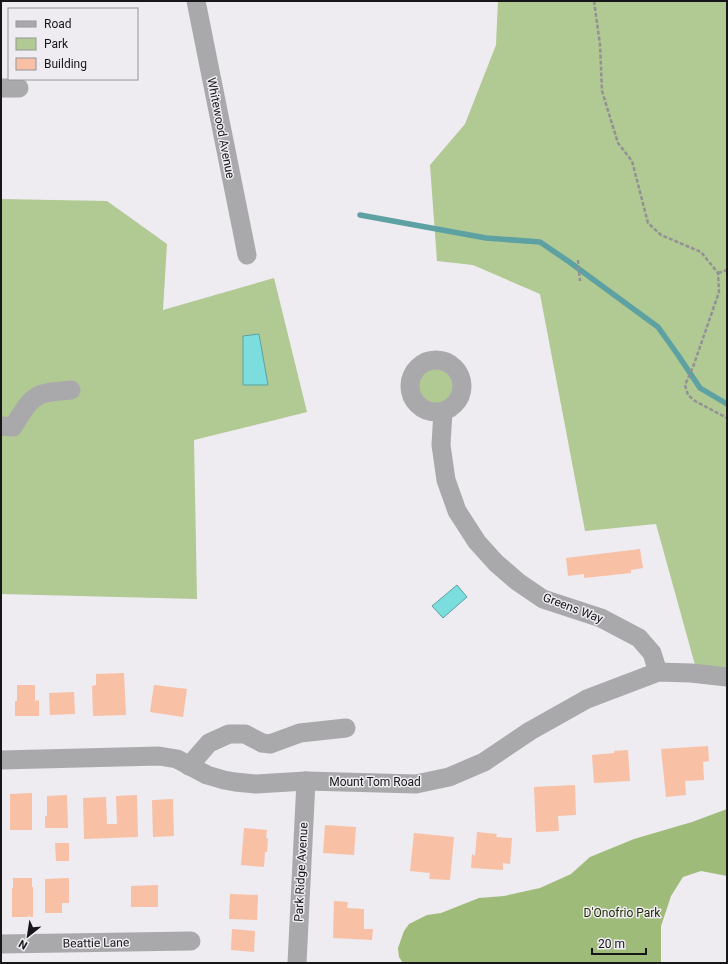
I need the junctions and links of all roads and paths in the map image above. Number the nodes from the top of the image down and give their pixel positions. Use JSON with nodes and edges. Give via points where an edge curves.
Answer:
{"nodes":[{"id":1,"x":196,"y":1,"type":"edge"},
{"id":2,"x":594,"y":1,"type":"edge"},
{"id":3,"x":247,"y":255,"type":"dead end"},
{"id":4,"x":578,"y":260,"type":"dead end"},
{"id":5,"x":727,"y":270,"type":"edge"},
{"id":6,"x":718,"y":273,"type":"junction"},
{"id":7,"x":580,"y":281,"type":"dead end"},
{"id":8,"x":71,"y":390,"type":"dead end"},
{"id":9,"x":443,"y":411,"type":"dead end"},
{"id":10,"x":727,"y":418,"type":"edge"},
{"id":11,"x":1,"y":426,"type":"edge"},
{"id":12,"x":658,"y":672,"type":"junction"},
{"id":13,"x":727,"y":677,"type":"edge"},
{"id":14,"x":346,"y":728,"type":"dead end"},
{"id":15,"x":1,"y":760,"type":"edge"},
{"id":16,"x":189,"y":766,"type":"junction"},
{"id":17,"x":306,"y":781,"type":"junction"},
{"id":18,"x":191,"y":941,"type":"dead end"},
{"id":19,"x":1,"y":944,"type":"edge"},
{"id":20,"x":297,"y":963,"type":"edge"}],
"edges":[{"from":1,"to":3,"type":"street","name":"Whitewood Avenue"},
{"from":2,"to":6,"type":"path","via":[[600,45],[602,91],[618,143],[632,161],[648,223],[662,235],[701,252]]},
{"from":4,"to":7,"type":"path"},
{"from":5,"to":6,"type":"path"},
{"from":6,"to":10,"type":"path","via":[[719,292],[685,386],[688,395],[695,401]]},
{"from":8,"to":11,"type":"street","via":[[43,394],[34,398],[13,427]]},
{"from":9,"to":12,"type":"street","name":"Greens Way","via":[[441,445],[446,480],[457,510],[477,542],[518,582],[543,598],[601,618],[639,638],[652,653]]},
{"from":12,"to":13,"type":"street","name":"Mount Tom Road"},
{"from":12,"to":17,"type":"street","name":"Mount Tom Road","via":[[587,699],[530,731],[484,762],[449,777],[416,784]]},
{"from":14,"to":16,"type":"street","via":[[300,733],[270,744],[262,743],[245,734],[229,734],[209,743]]},
{"from":15,"to":16,"type":"street","name":"Mount Tom Road","via":[[159,756],[177,759]]},
{"from":16,"to":17,"type":"street","name":"Mount Tom Road","via":[[207,775],[229,781],[256,784]]},
{"from":17,"to":20,"type":"street","name":"Park Ridge Avenue"},
{"from":18,"to":19,"type":"street","name":"Beattie Lane"}]}
